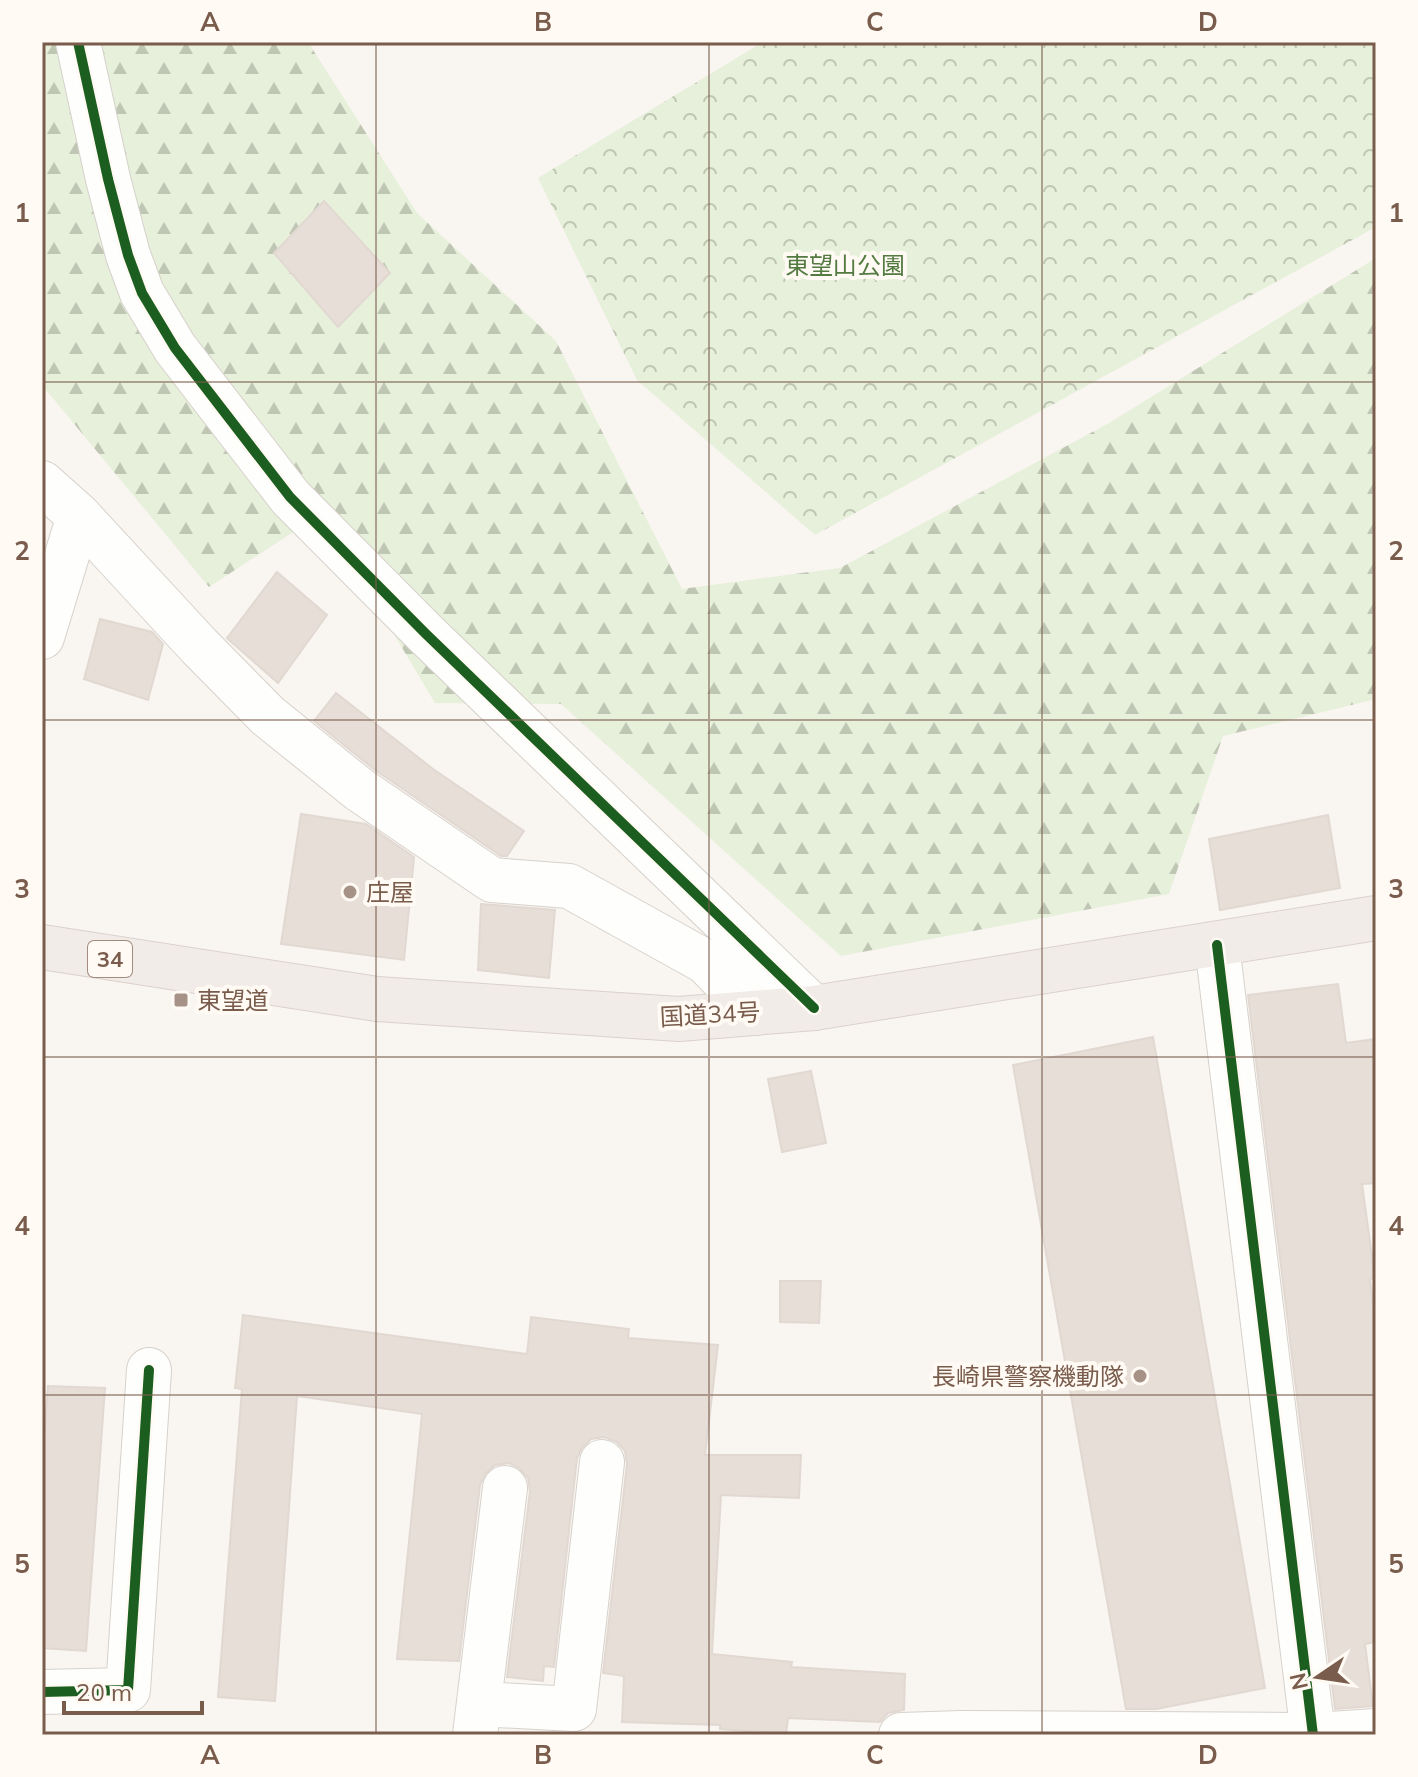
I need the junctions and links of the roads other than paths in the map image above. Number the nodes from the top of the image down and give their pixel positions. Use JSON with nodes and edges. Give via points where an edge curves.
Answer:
{"nodes":[{"id":1,"x":78,"y":42,"type":"edge"},
{"id":2,"x":42,"y":483,"type":"edge"},
{"id":3,"x":79,"y":516,"type":"junction"},
{"id":4,"x":42,"y":637,"type":"edge"},
{"id":5,"x":1376,"y":918,"type":"edge"},
{"id":6,"x":1217,"y":945,"type":"junction"},
{"id":7,"x":42,"y":947,"type":"edge"},
{"id":8,"x":814,"y":1008,"type":"junction"},
{"id":9,"x":755,"y":1013,"type":"junction"},
{"id":10,"x":149,"y":1370,"type":"dead end"},
{"id":11,"x":602,"y":1462,"type":"dead end"},
{"id":12,"x":505,"y":1488,"type":"dead end"},
{"id":13,"x":42,"y":1692,"type":"edge"},
{"id":14,"x":477,"y":1720,"type":"edge"},
{"id":15,"x":1376,"y":1731,"type":"edge"},
{"id":16,"x":1083,"y":1734,"type":"edge"},
{"id":17,"x":901,"y":1735,"type":"edge"},
{"id":18,"x":1297,"y":1735,"type":"edge"},
{"id":19,"x":1314,"y":1735,"type":"edge"}],
"edges":[{"from":1,"to":8,"type":"street","via":[[128,255],[142,293],[175,348],[290,497]]},
{"from":2,"to":3,"type":"street"},
{"from":3,"to":4,"type":"street"},
{"from":3,"to":9,"type":"street","via":[[268,716],[360,790],[492,880],[569,886],[706,962]]},
{"from":5,"to":6,"type":"highway","name":"国道34号","number":"34"},
{"from":6,"to":8,"type":"highway","name":"国道34号","number":"34"},
{"from":6,"to":19,"type":"street"},
{"from":7,"to":9,"type":"highway","name":"国道34号","number":"34","via":[[377,999],[679,1019]]},
{"from":8,"to":9,"type":"highway","name":"国道34号","number":"34"},
{"from":10,"to":13,"type":"street","via":[[128,1690]]},
{"from":11,"to":14,"type":"street","via":[[574,1709]]},
{"from":12,"to":14,"type":"street"},
{"from":15,"to":19,"type":"street"},
{"from":16,"to":17,"type":"street"},
{"from":16,"to":18,"type":"street"}]}
